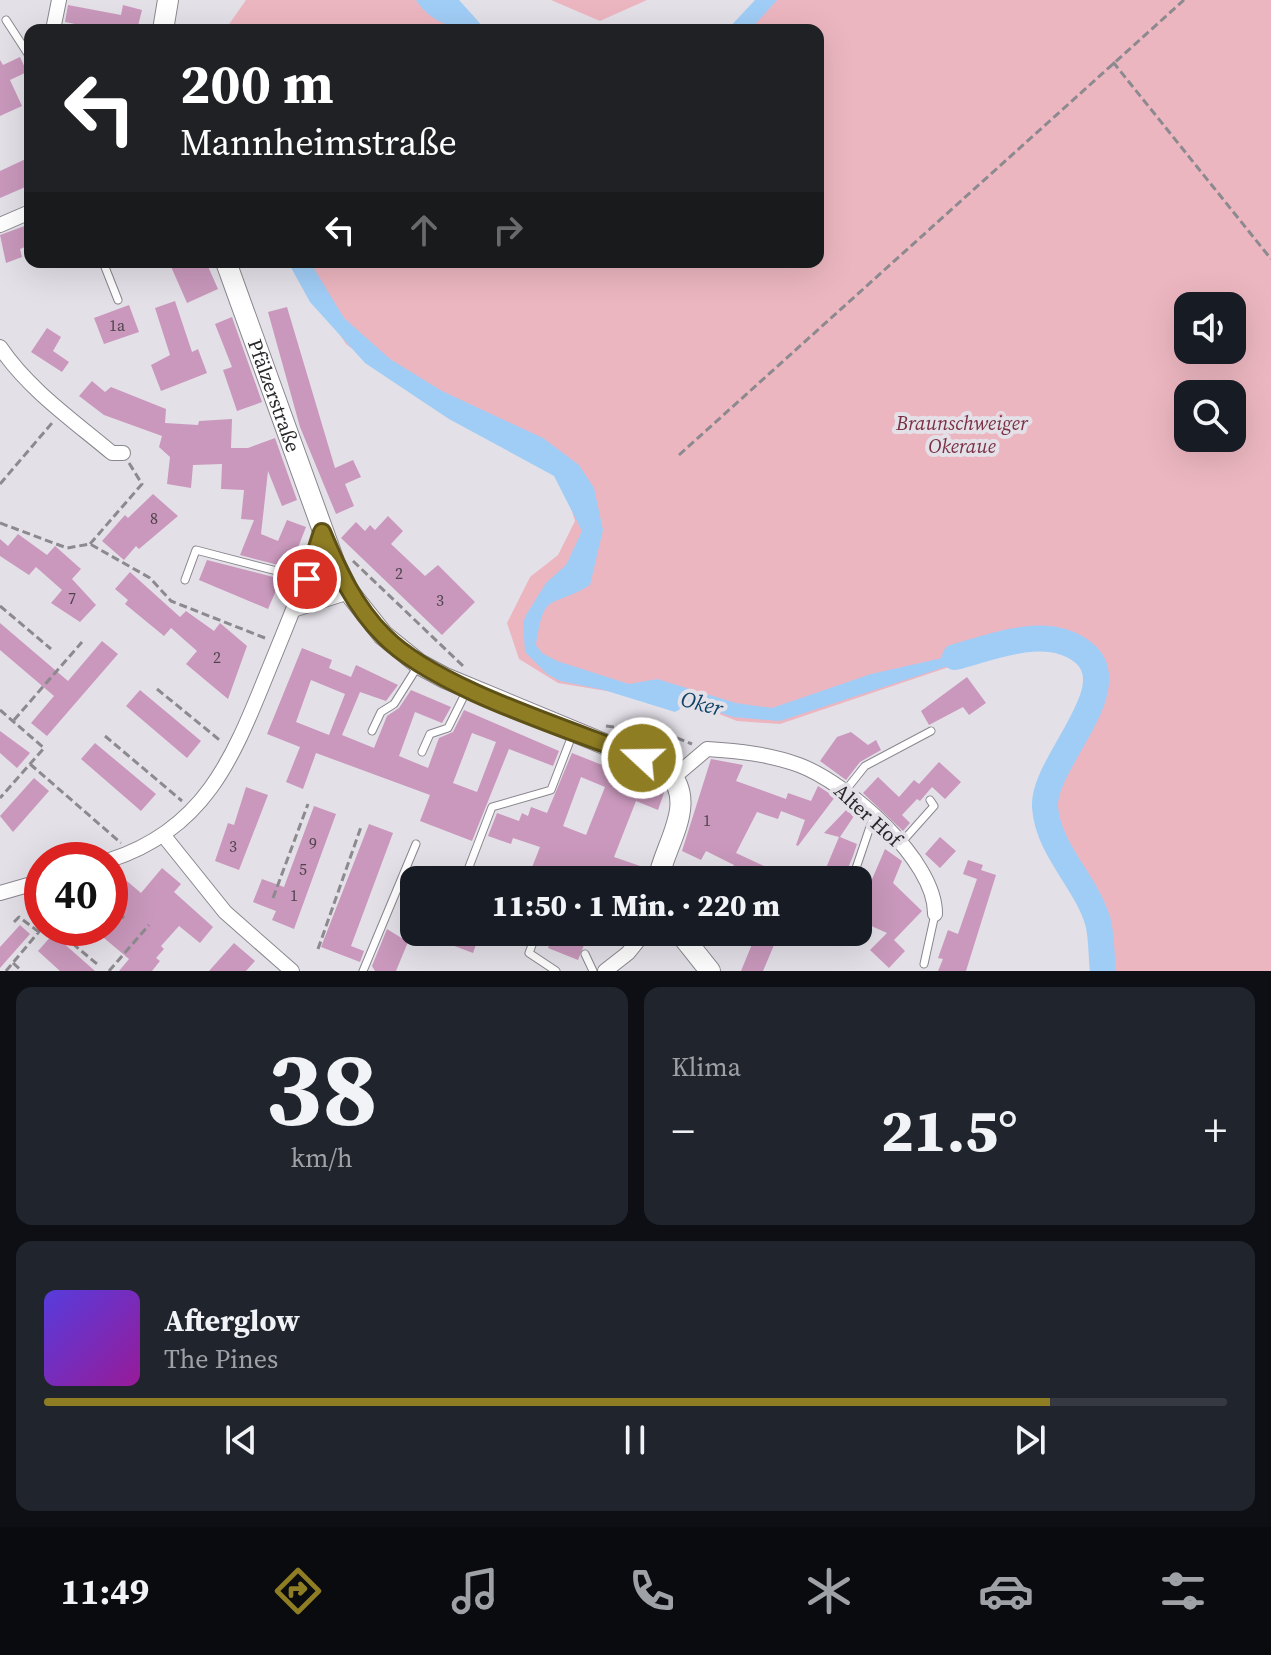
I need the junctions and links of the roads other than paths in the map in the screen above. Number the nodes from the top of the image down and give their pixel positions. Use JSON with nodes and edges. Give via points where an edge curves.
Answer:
{"nodes":[{"id":1,"x":59,"y":0,"type":"edge"},
{"id":2,"x":168,"y":0,"type":"edge"},
{"id":3,"x":6,"y":20,"type":"dead end"},
{"id":4,"x":54,"y":24,"type":"edge"},
{"id":5,"x":164,"y":24,"type":"edge"},
{"id":6,"x":24,"y":48,"type":"edge"},
{"id":7,"x":24,"y":214,"type":"edge"},
{"id":8,"x":1,"y":223,"type":"edge"},
{"id":9,"x":105,"y":268,"type":"edge"},
{"id":10,"x":228,"y":268,"type":"edge"},
{"id":11,"x":118,"y":300,"type":"dead end"},
{"id":12,"x":0,"y":347,"type":"edge"},
{"id":13,"x":123,"y":453,"type":"road end"},
{"id":14,"x":322,"y":532,"type":"junction"},
{"id":15,"x":307,"y":579,"type":"junction"},
{"id":16,"x":185,"y":580,"type":"dead end"},
{"id":17,"x":349,"y":592,"type":"junction"},
{"id":18,"x":293,"y":610,"type":"junction"},
{"id":19,"x":419,"y":664,"type":"junction"},
{"id":20,"x":468,"y":680,"type":"junction"},
{"id":21,"x":372,"y":731,"type":"dead end"},
{"id":22,"x":574,"y":731,"type":"junction"},
{"id":23,"x":931,"y":731,"type":"dead end"},
{"id":24,"x":422,"y":752,"type":"dead end"},
{"id":25,"x":674,"y":777,"type":"junction"},
{"id":26,"x":845,"y":791,"type":"junction"},
{"id":27,"x":930,"y":800,"type":"dead end"},
{"id":28,"x":873,"y":818,"type":"junction"},
{"id":29,"x":164,"y":836,"type":"junction"},
{"id":30,"x":416,"y":844,"type":"dead end"},
{"id":31,"x":900,"y":844,"type":"junction"},
{"id":32,"x":128,"y":854,"type":"edge"},
{"id":33,"x":469,"y":866,"type":"edge"},
{"id":34,"x":662,"y":866,"type":"edge"},
{"id":35,"x":857,"y":866,"type":"edge"},
{"id":36,"x":24,"y":886,"type":"edge"},
{"id":37,"x":0,"y":893,"type":"edge"},
{"id":38,"x":935,"y":914,"type":"joint"},
{"id":39,"x":532,"y":946,"type":"edge"},
{"id":40,"x":634,"y":946,"type":"edge"},
{"id":41,"x":690,"y":946,"type":"edge"},
{"id":42,"x":585,"y":954,"type":"dead end"},
{"id":43,"x":924,"y":964,"type":"dead end"},
{"id":44,"x":292,"y":971,"type":"edge"},
{"id":45,"x":363,"y":971,"type":"edge"},
{"id":46,"x":556,"y":971,"type":"edge"},
{"id":47,"x":593,"y":971,"type":"edge"},
{"id":48,"x":605,"y":971,"type":"edge"},
{"id":49,"x":710,"y":971,"type":"edge"}],
"edges":[{"from":1,"to":4,"type":"street"},
{"from":2,"to":5,"type":"street"},
{"from":3,"to":6,"type":"lane"},
{"from":7,"to":8,"type":"street"},
{"from":9,"to":11,"type":"lane"},
{"from":10,"to":14,"type":"street","name":"Pfälzerstraße"},
{"from":12,"to":13,"type":"street","via":[[63,411],[112,453]]},
{"from":14,"to":15,"type":"street"},
{"from":14,"to":17,"type":"street","name":"Pfälzerstraße"},
{"from":15,"to":16,"type":"lane","via":[[196,550]]},
{"from":15,"to":18,"type":"street"},
{"from":17,"to":18,"type":"street"},
{"from":17,"to":19,"type":"street","name":"Pfälzerstraße","via":[[383,635]]},
{"from":18,"to":29,"type":"street","via":[[224,772],[193,811]]},
{"from":19,"to":20,"type":"street","name":"Pfälzerstraße"},
{"from":19,"to":21,"type":"lane"},
{"from":20,"to":22,"type":"street","name":"Pfälzerstraße"},
{"from":20,"to":24,"type":"lane","via":[[448,728],[430,734]]},
{"from":22,"to":25,"type":"street","name":"Pfälzerstraße","via":[[657,763]]},
{"from":22,"to":33,"type":"lane","via":[[551,790],[492,807]]},
{"from":23,"to":26,"type":"lane","via":[[865,766]]},
{"from":25,"to":26,"type":"street","name":"Alter Hof","via":[[707,749],[788,761]]},
{"from":25,"to":34,"type":"street","via":[[682,800]]},
{"from":26,"to":28,"type":"street","name":"Alter Hof"},
{"from":27,"to":31,"type":"lane","via":[[934,806]]},
{"from":28,"to":31,"type":"street","name":"Alter Hof"},
{"from":28,"to":35,"type":"lane"},
{"from":29,"to":32,"type":"street"},
{"from":29,"to":44,"type":"street","via":[[225,912]]},
{"from":30,"to":45,"type":"lane"},
{"from":31,"to":38,"type":"street","name":"Alter Hof","via":[[931,884]]},
{"from":36,"to":37,"type":"street"},
{"from":38,"to":43,"type":"lane","name":"Alter Hof"},
{"from":39,"to":46,"type":"lane","via":[[529,953]]},
{"from":40,"to":48,"type":"street"},
{"from":41,"to":49,"type":"street"},
{"from":42,"to":47,"type":"lane"}]}
